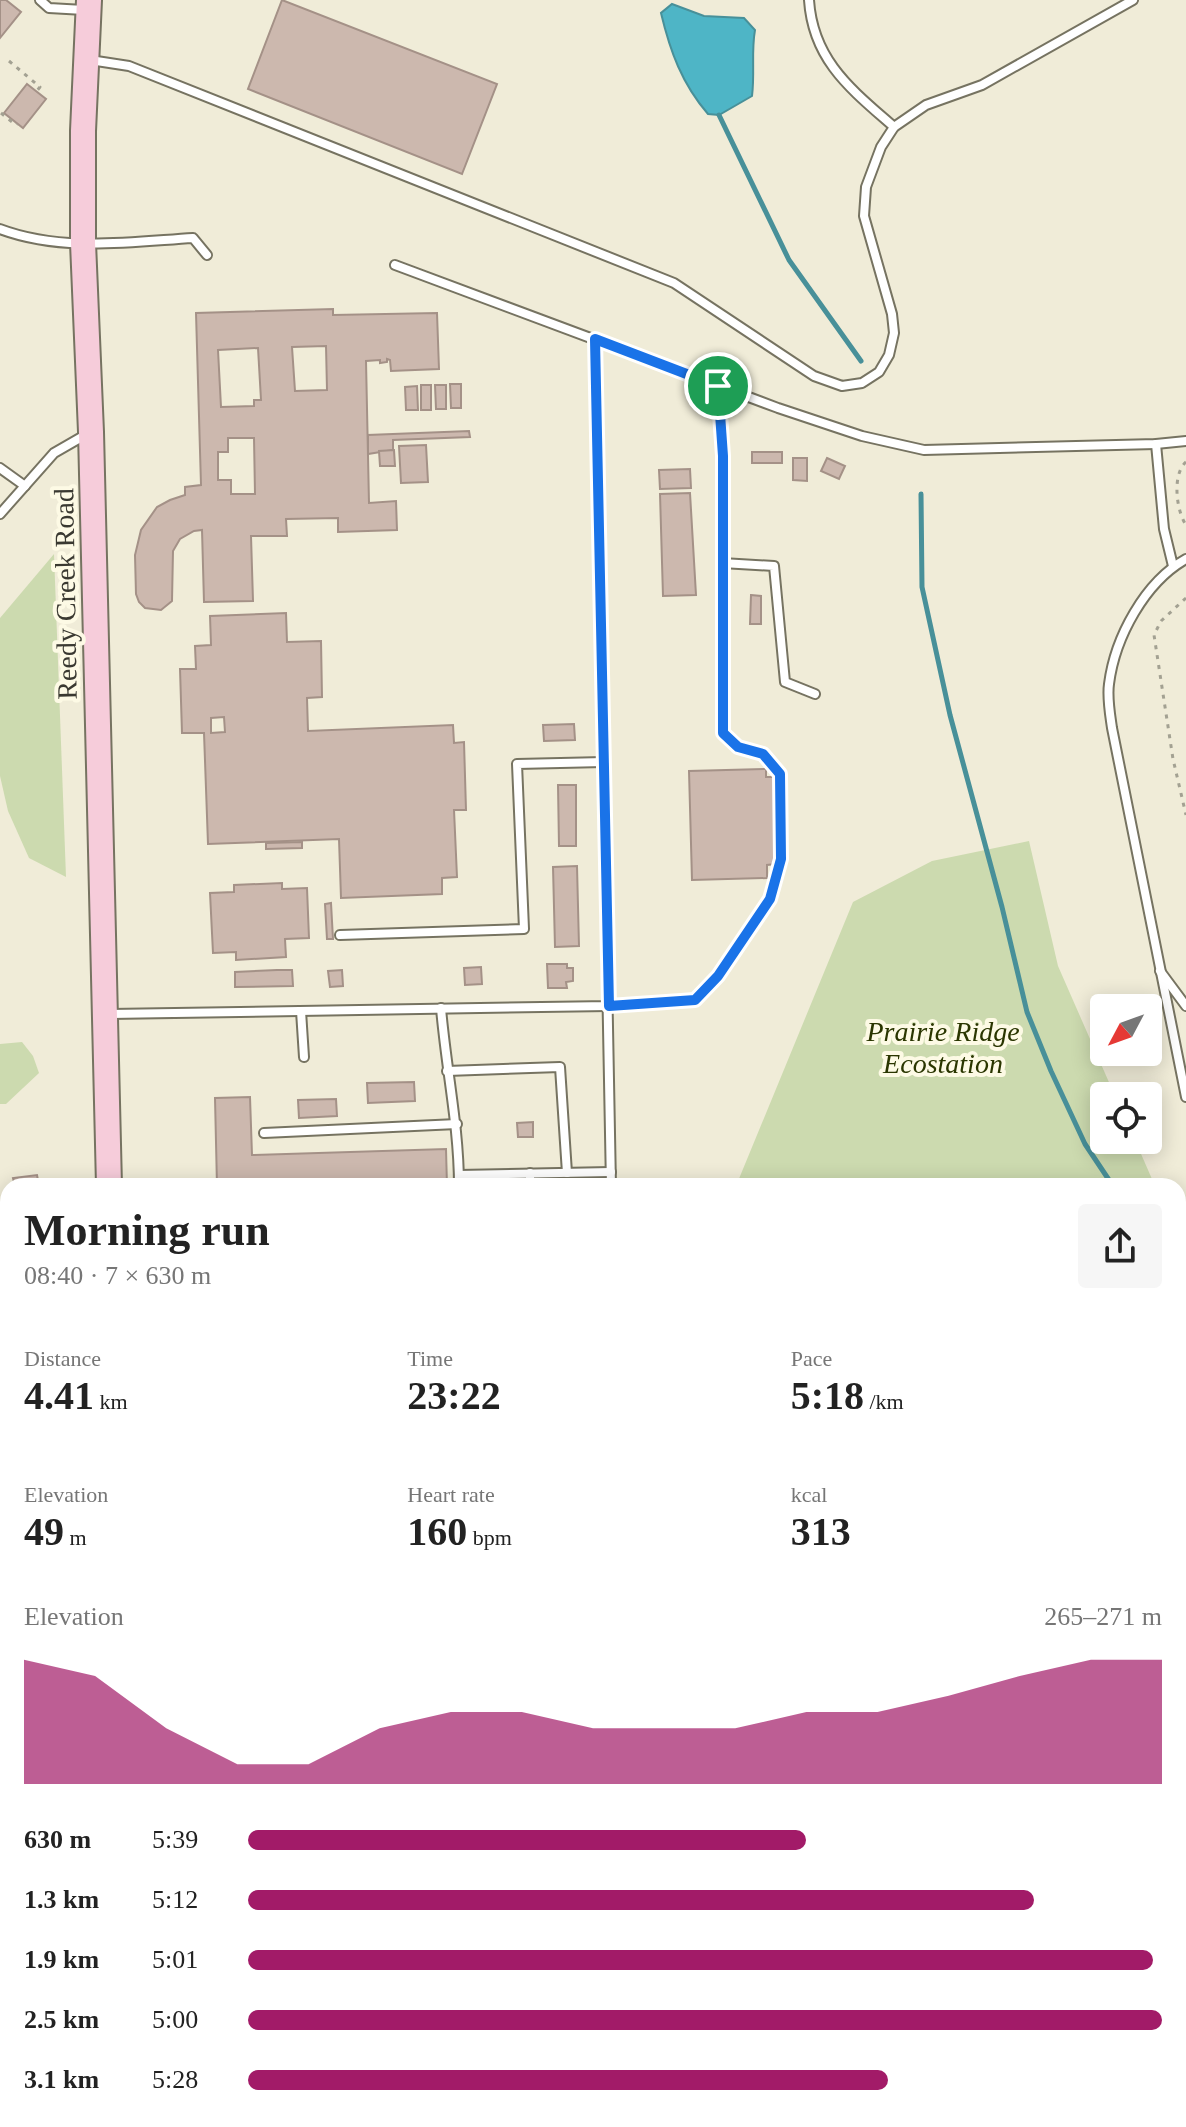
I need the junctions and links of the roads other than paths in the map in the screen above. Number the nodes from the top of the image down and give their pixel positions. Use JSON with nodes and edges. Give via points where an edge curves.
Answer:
{"nodes":[{"id":1,"x":40,"y":0,"type":"edge"},
{"id":2,"x":809,"y":0,"type":"edge"},
{"id":3,"x":1133,"y":0,"type":"edge"},
{"id":4,"x":89,"y":5,"type":"edge"},
{"id":5,"x":86,"y":59,"type":"junction"},
{"id":6,"x":894,"y":127,"type":"junction"},
{"id":7,"x":0,"y":229,"type":"edge"},
{"id":8,"x":83,"y":243,"type":"junction"},
{"id":9,"x":207,"y":255,"type":"dead end"},
{"id":10,"x":395,"y":265,"type":"dead end"},
{"id":11,"x":595,"y":339,"type":"junction"},
{"id":12,"x":718,"y":386,"type":"junction"},
{"id":13,"x":91,"y":432,"type":"junction"},
{"id":14,"x":1186,"y":441,"type":"edge"},
{"id":15,"x":1156,"y":444,"type":"junction"},
{"id":16,"x":0,"y":468,"type":"edge"},
{"id":17,"x":25,"y":486,"type":"junction"},
{"id":18,"x":0,"y":514,"type":"edge"},
{"id":19,"x":1186,"y":559,"type":"edge"},
{"id":20,"x":722,"y":563,"type":"junction"},
{"id":21,"x":1173,"y":566,"type":"junction"},
{"id":22,"x":815,"y":694,"type":"dead end"},
{"id":23,"x":604,"y":762,"type":"junction"},
{"id":24,"x":340,"y":935,"type":"dead end"},
{"id":25,"x":1159,"y":970,"type":"junction"},
{"id":26,"x":609,"y":1006,"type":"junction"},
{"id":27,"x":1186,"y":1006,"type":"edge"},
{"id":28,"x":441,"y":1008,"type":"junction"},
{"id":29,"x":301,"y":1011,"type":"junction"},
{"id":30,"x":105,"y":1015,"type":"junction"},
{"id":31,"x":1186,"y":1048,"type":"edge"},
{"id":32,"x":304,"y":1057,"type":"dead end"},
{"id":33,"x":1176,"y":1057,"type":"junction"},
{"id":34,"x":447,"y":1071,"type":"junction"},
{"id":35,"x":1186,"y":1097,"type":"edge"},
{"id":36,"x":457,"y":1124,"type":"junction"},
{"id":37,"x":264,"y":1133,"type":"dead end"},
{"id":38,"x":611,"y":1172,"type":"junction"},
{"id":39,"x":530,"y":1173,"type":"junction"},
{"id":40,"x":567,"y":1173,"type":"junction"},
{"id":41,"x":459,"y":1175,"type":"joint"},
{"id":42,"x":109,"y":1178,"type":"edge"},
{"id":43,"x":530,"y":1178,"type":"edge"},
{"id":44,"x":611,"y":1178,"type":"edge"}],
"edges":[{"from":1,"to":4,"type":"lane","via":[[49,8]]},
{"from":2,"to":6,"type":"lane","via":[[822,52],[845,85]]},
{"from":3,"to":6,"type":"lane","via":[[982,85],[926,105]]},
{"from":4,"to":5,"type":"main road","name":"Reedy Creek Road"},
{"from":5,"to":6,"type":"lane","via":[[129,66],[674,283],[814,376],[842,386],[862,383],[879,372],[894,333],[864,216],[866,187]]},
{"from":5,"to":8,"type":"main road","name":"Reedy Creek Road"},
{"from":7,"to":8,"type":"lane","via":[[28,240]]},
{"from":8,"to":9,"type":"lane","via":[[193,238]]},
{"from":8,"to":13,"type":"main road","name":"Reedy Creek Road"},
{"from":10,"to":11,"type":"lane"},
{"from":11,"to":12,"type":"lane"},
{"from":11,"to":23,"type":"lane"},
{"from":12,"to":15,"type":"lane","via":[[862,436],[924,450]]},
{"from":12,"to":20,"type":"lane"},
{"from":13,"to":17,"type":"lane","via":[[54,453]]},
{"from":13,"to":30,"type":"main road","name":"Reedy Creek Road"},
{"from":14,"to":15,"type":"lane"},
{"from":15,"to":21,"type":"lane"},
{"from":16,"to":17,"type":"lane"},
{"from":17,"to":18,"type":"lane"},
{"from":19,"to":21,"type":"lane"},
{"from":20,"to":22,"type":"lane","via":[[774,566],[785,682]]},
{"from":20,"to":26,"type":"lane","via":[[723,733],[738,747],[763,754],[780,774],[781,859],[770,899],[718,976],[695,1000]]},
{"from":21,"to":25,"type":"lane","via":[[1133,612],[1115,651],[1108,687]]},
{"from":23,"to":24,"type":"lane","via":[[517,764],[524,929]]},
{"from":23,"to":26,"type":"lane"},
{"from":25,"to":27,"type":"lane"},
{"from":25,"to":33,"type":"lane"},
{"from":26,"to":28,"type":"lane"},
{"from":26,"to":38,"type":"lane"},
{"from":28,"to":29,"type":"lane"},
{"from":28,"to":34,"type":"lane"},
{"from":29,"to":30,"type":"lane"},
{"from":29,"to":32,"type":"lane"},
{"from":30,"to":42,"type":"main road","name":"Reedy Creek Road"},
{"from":31,"to":33,"type":"lane"},
{"from":33,"to":35,"type":"lane"},
{"from":34,"to":36,"type":"lane"},
{"from":34,"to":40,"type":"lane","via":[[560,1067]]},
{"from":36,"to":37,"type":"lane"},
{"from":36,"to":41,"type":"lane"},
{"from":38,"to":40,"type":"lane"},
{"from":38,"to":44,"type":"lane"},
{"from":39,"to":40,"type":"lane"},
{"from":39,"to":41,"type":"lane"},
{"from":39,"to":43,"type":"lane"}]}
